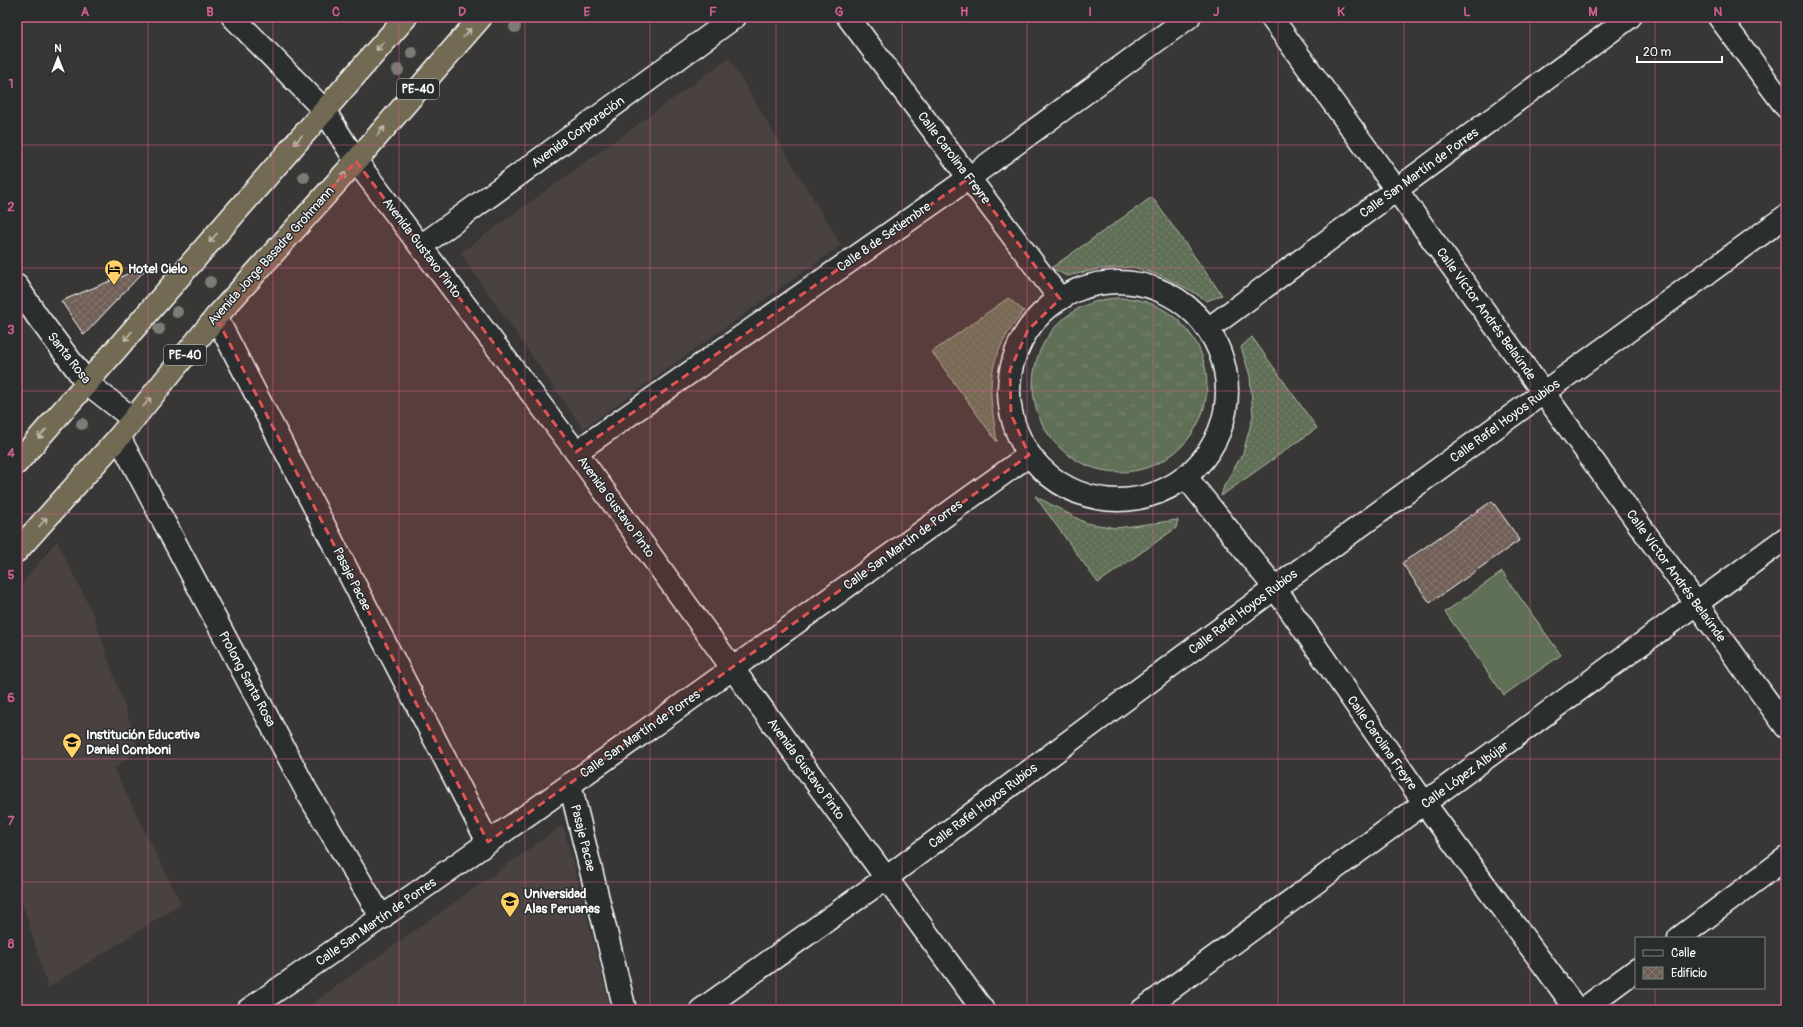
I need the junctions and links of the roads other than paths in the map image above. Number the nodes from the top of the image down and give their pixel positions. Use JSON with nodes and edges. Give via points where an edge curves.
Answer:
{"nodes":[{"id":1,"x":233,"y":17,"type":"edge"},
{"id":2,"x":406,"y":17,"type":"edge"},
{"id":3,"x":481,"y":17,"type":"edge"},
{"id":4,"x":735,"y":17,"type":"edge"},
{"id":5,"x":848,"y":17,"type":"edge"},
{"id":6,"x":1189,"y":17,"type":"edge"},
{"id":7,"x":1271,"y":17,"type":"edge"},
{"id":8,"x":1630,"y":17,"type":"edge"},
{"id":9,"x":1719,"y":17,"type":"edge"},
{"id":10,"x":1786,"y":107,"type":"edge"},
{"id":11,"x":324,"y":110,"type":"junction"},
{"id":12,"x":356,"y":161,"type":"junction"},
{"id":13,"x":969,"y":178,"type":"junction"},
{"id":14,"x":1396,"y":190,"type":"junction"},
{"id":15,"x":1786,"y":216,"type":"edge"},
{"id":16,"x":421,"y":246,"type":"junction"},
{"id":17,"x":17,"y":286,"type":"edge"},
{"id":18,"x":1060,"y":299,"type":"junction"},
{"id":19,"x":216,"y":317,"type":"junction"},
{"id":20,"x":1208,"y":329,"type":"junction"},
{"id":21,"x":87,"y":383,"type":"junction"},
{"id":22,"x":1544,"y":394,"type":"junction"},
{"id":23,"x":133,"y":419,"type":"junction"},
{"id":24,"x":119,"y":437,"type":"junction"},
{"id":25,"x":576,"y":452,"type":"junction"},
{"id":26,"x":1029,"y":455,"type":"junction"},
{"id":27,"x":17,"y":463,"type":"edge"},
{"id":28,"x":1186,"y":477,"type":"junction"},
{"id":29,"x":1786,"y":538,"type":"edge"},
{"id":30,"x":17,"y":551,"type":"edge"},
{"id":31,"x":1275,"y":588,"type":"junction"},
{"id":32,"x":1696,"y":604,"type":"junction"},
{"id":33,"x":733,"y":669,"type":"junction"},
{"id":34,"x":1786,"y":727,"type":"edge"},
{"id":35,"x":570,"y":784,"type":"junction"},
{"id":36,"x":1425,"y":804,"type":"junction"},
{"id":37,"x":488,"y":842,"type":"junction"},
{"id":38,"x":1786,"y":858,"type":"edge"},
{"id":39,"x":886,"y":878,"type":"junction"},
{"id":40,"x":382,"y":918,"type":"junction"},
{"id":41,"x":1680,"y":937,"type":"edge"},
{"id":42,"x":1635,"y":971,"type":"edge"},
{"id":43,"x":248,"y":1010,"type":"edge"},
{"id":44,"x":625,"y":1010,"type":"edge"},
{"id":45,"x":701,"y":1010,"type":"edge"},
{"id":46,"x":983,"y":1010,"type":"edge"},
{"id":47,"x":1142,"y":1010,"type":"edge"},
{"id":48,"x":1577,"y":1010,"type":"edge"},
{"id":49,"x":1582,"y":1010,"type":"edge"}],
"edges":[{"from":1,"to":11,"type":"street","name":"Avenida Gustavo Pinto"},
{"from":2,"to":11,"type":"highway","one_way":true},
{"from":12,"to":3,"type":"highway","name":"Avenida Jorge Basadre Grohmann","number":"PE-40","one_way":true},
{"from":4,"to":16,"type":"street","name":"Avenida Corporación"},
{"from":5,"to":13,"type":"street","name":"Calle Carolina Freyre"},
{"from":6,"to":13,"type":"street","name":"Calle 8 de Setiembre"},
{"from":7,"to":14,"type":"street","name":"Calle Víctor Andrés Belaúnde"},
{"from":8,"to":14,"type":"street","name":"Calle San Martín de Porres"},
{"from":9,"to":10,"type":"street"},
{"from":11,"to":12,"type":"street","name":"Avenida Gustavo Pinto"},
{"from":11,"to":21,"type":"highway","one_way":true},
{"from":12,"to":16,"type":"street","name":"Avenida Gustavo Pinto"},
{"from":19,"to":12,"type":"highway","name":"Avenida Jorge Basadre Grohmann","number":"PE-40","one_way":true},
{"from":13,"to":18,"type":"street","name":"Calle Carolina Freyre"},
{"from":13,"to":25,"type":"street","name":"Calle 8 de Setiembre"},
{"from":14,"to":20,"type":"street","name":"Calle San Martín de Porres"},
{"from":14,"to":22,"type":"street","name":"Calle Víctor Andrés Belaúnde"},
{"from":15,"to":22,"type":"street","name":"Calle Rafel Hoyos Rubios"},
{"from":16,"to":25,"type":"street","name":"Avenida Gustavo Pinto"},
{"from":17,"to":21,"type":"street","name":"Santa Rosa"},
{"from":18,"to":20,"type":"street","via":[[1080,289],[1101,284],[1123,283],[1143,286],[1180,301]]},
{"from":18,"to":26,"type":"street","via":[[1042,313],[1028,330],[1017,349],[1010,370],[1011,414],[1018,435]]},
{"from":23,"to":19,"type":"highway","name":"Avenida Jorge Basadre Grohmann","number":"PE-40","one_way":true},
{"from":19,"to":37,"type":"street","name":"Pasaje Pacae"},
{"from":20,"to":28,"type":"street","via":[[1218,346],[1224,364],[1227,403],[1223,423],[1214,443],[1202,461]]},
{"from":21,"to":23,"type":"street","name":"Santa Rosa"},
{"from":21,"to":27,"type":"highway","one_way":true},
{"from":22,"to":31,"type":"street","name":"Calle Rafel Hoyos Rubios"},
{"from":22,"to":32,"type":"street","name":"Calle Víctor Andrés Belaúnde"},
{"from":23,"to":24,"type":"highway","name":"Avenida Jorge Basadre Grohmann","number":"PE-40"},
{"from":30,"to":24,"type":"highway","name":"Avenida Jorge Basadre Grohmann","number":"PE-40","one_way":true},
{"from":24,"to":40,"type":"street","name":"Prolong Santa Rosa","via":[[304,785]]},
{"from":25,"to":33,"type":"street","name":"Avenida Gustavo Pinto"},
{"from":26,"to":28,"type":"street","via":[[1043,471],[1061,485],[1081,494],[1103,499],[1125,500],[1147,496]]},
{"from":26,"to":33,"type":"street","name":"Calle San Martín de Porres"},
{"from":28,"to":31,"type":"street","name":"Calle Carolina Freyre"},
{"from":29,"to":32,"type":"street","name":"Calle López Albújar"},
{"from":31,"to":36,"type":"street","name":"Calle Carolina Freyre"},
{"from":31,"to":39,"type":"street","name":"Calle Rafel Hoyos Rubios"},
{"from":32,"to":34,"type":"street","name":"Calle Víctor Andrés Belaúnde"},
{"from":32,"to":36,"type":"street","name":"Calle López Albújar"},
{"from":33,"to":35,"type":"street","name":"Calle San Martín de Porres"},
{"from":33,"to":39,"type":"street","name":"Avenida Gustavo Pinto"},
{"from":35,"to":37,"type":"street","name":"Calle San Martín de Porres"},
{"from":35,"to":44,"type":"street","name":"Pasaje Pacae"},
{"from":36,"to":47,"type":"street","name":"Calle López Albújar"},
{"from":36,"to":48,"type":"street","name":"Calle Carolina Freyre"},
{"from":37,"to":40,"type":"street","name":"Calle San Martín de Porres"},
{"from":38,"to":41,"type":"street"},
{"from":39,"to":45,"type":"street","name":"Calle Rafel Hoyos Rubios"},
{"from":39,"to":46,"type":"street","name":"Avenida Gustavo Pinto"},
{"from":40,"to":43,"type":"street","name":"Calle San Martín de Porres"},
{"from":42,"to":49,"type":"street"}]}
